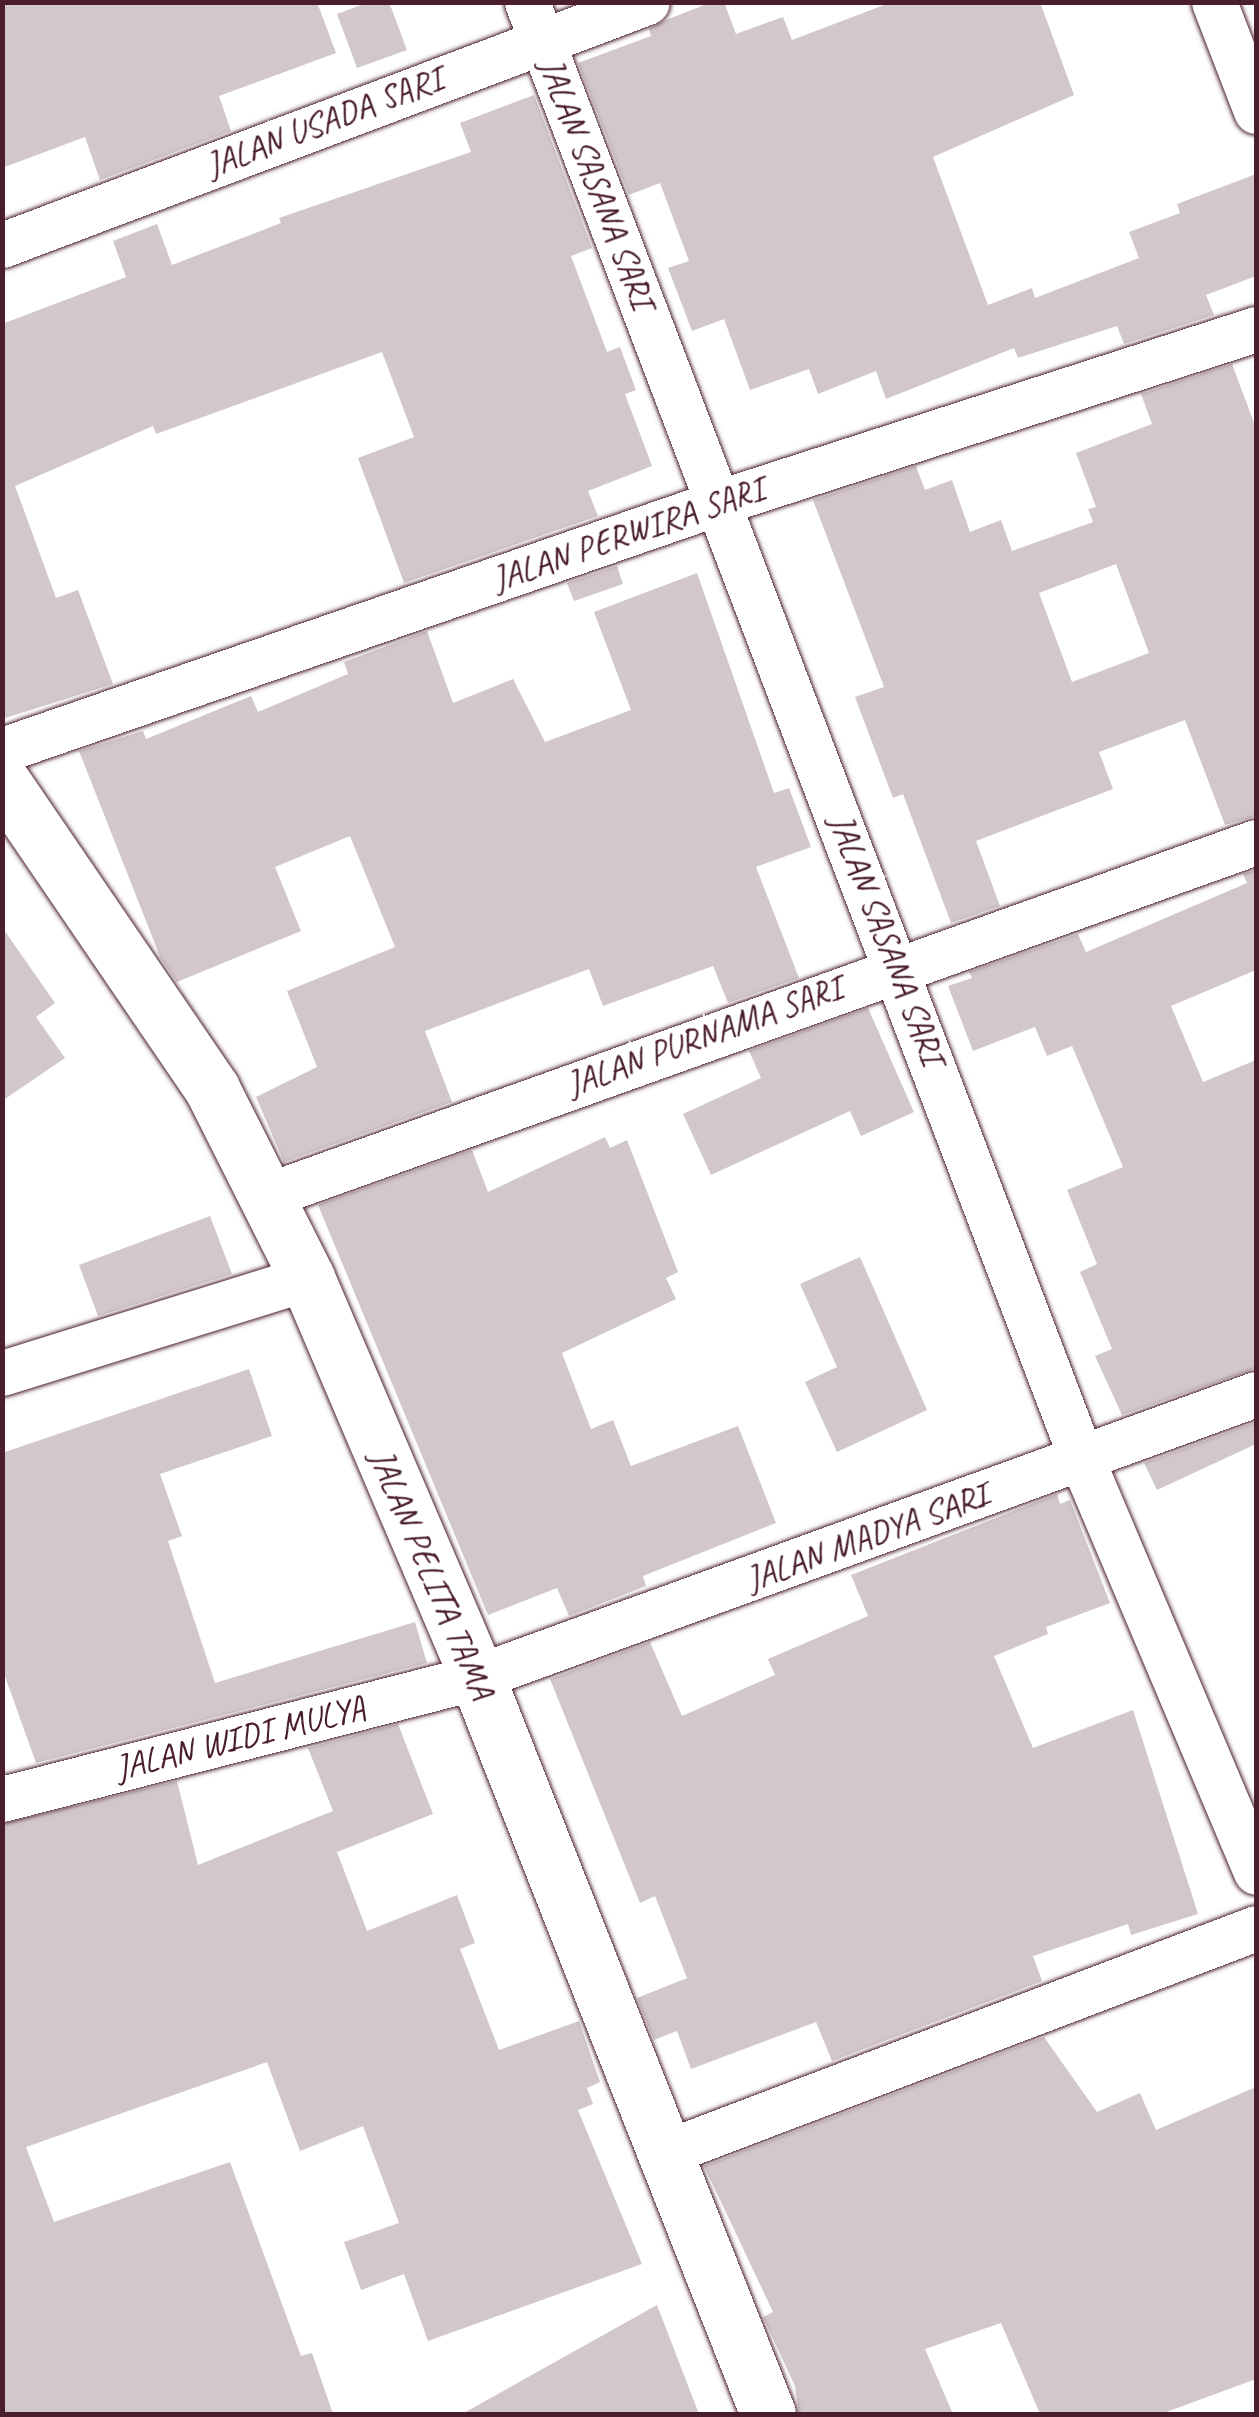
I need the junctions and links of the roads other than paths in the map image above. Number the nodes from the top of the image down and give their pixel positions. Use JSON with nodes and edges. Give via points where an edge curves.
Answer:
{"nodes":[{"id":1,"x":647,"y":2,"type":"edge"},
{"id":2,"x":1214,"y":2,"type":"edge"},
{"id":3,"x":535,"y":21,"type":"edge"},
{"id":4,"x":1256,"y":110,"type":"edge"},
{"id":5,"x":2,"y":245,"type":"edge"},
{"id":6,"x":1256,"y":329,"type":"edge"},
{"id":7,"x":720,"y":502,"type":"junction"},
{"id":8,"x":2,"y":750,"type":"edge"},
{"id":9,"x":2,"y":781,"type":"edge"},
{"id":10,"x":1256,"y":842,"type":"edge"},
{"id":11,"x":898,"y":966,"type":"junction"},
{"id":12,"x":266,"y":1196,"type":"junction"},
{"id":13,"x":307,"y":1278,"type":"junction"},
{"id":14,"x":2,"y":1374,"type":"edge"},
{"id":15,"x":1256,"y":1394,"type":"edge"},
{"id":16,"x":1082,"y":1460,"type":"junction"},
{"id":17,"x":477,"y":1677,"type":"junction"},
{"id":18,"x":2,"y":1799,"type":"edge"},
{"id":19,"x":1256,"y":1872,"type":"edge"},
{"id":20,"x":1256,"y":1928,"type":"edge"},
{"id":21,"x":667,"y":2152,"type":"junction"},
{"id":22,"x":768,"y":2414,"type":"edge"}],
"edges":[{"from":1,"to":3,"type":"street","name":"JALAN USADA SARI"},
{"from":2,"to":4,"type":"street"},
{"from":3,"to":5,"type":"street","name":"JALAN USADA SARI"},
{"from":3,"to":7,"type":"street","name":"JALAN SASANA SARI"},
{"from":6,"to":7,"type":"street","name":"JALAN PERWIRA SARI"},
{"from":7,"to":8,"type":"street","name":"JALAN PERWIRA SARI"},
{"from":7,"to":11,"type":"street","name":"JALAN SASANA SARI"},
{"from":9,"to":12,"type":"street","name":"JALAN PELITA TAMA","via":[[212,1089]]},
{"from":10,"to":11,"type":"street","name":"JALAN PURNAMA SARI"},
{"from":11,"to":12,"type":"street","name":"JALAN PURNAMA SARI"},
{"from":11,"to":16,"type":"street","name":"JALAN SASANA SARI"},
{"from":12,"to":13,"type":"street","name":"JALAN PELITA TAMA"},
{"from":13,"to":14,"type":"street"},
{"from":13,"to":17,"type":"street","name":"JALAN PELITA TAMA"},
{"from":15,"to":16,"type":"street","name":"JALAN MADYA SARI"},
{"from":16,"to":17,"type":"street","name":"JALAN MADYA SARI"},
{"from":16,"to":19,"type":"street","name":"JALAN SASANA SARI"},
{"from":17,"to":18,"type":"street","name":"JALAN WIDI MULYA"},
{"from":17,"to":21,"type":"street","name":"JALAN PELITA TAMA"},
{"from":20,"to":21,"type":"street"},
{"from":21,"to":22,"type":"street","name":"JALAN PELITA TAMA"}]}
